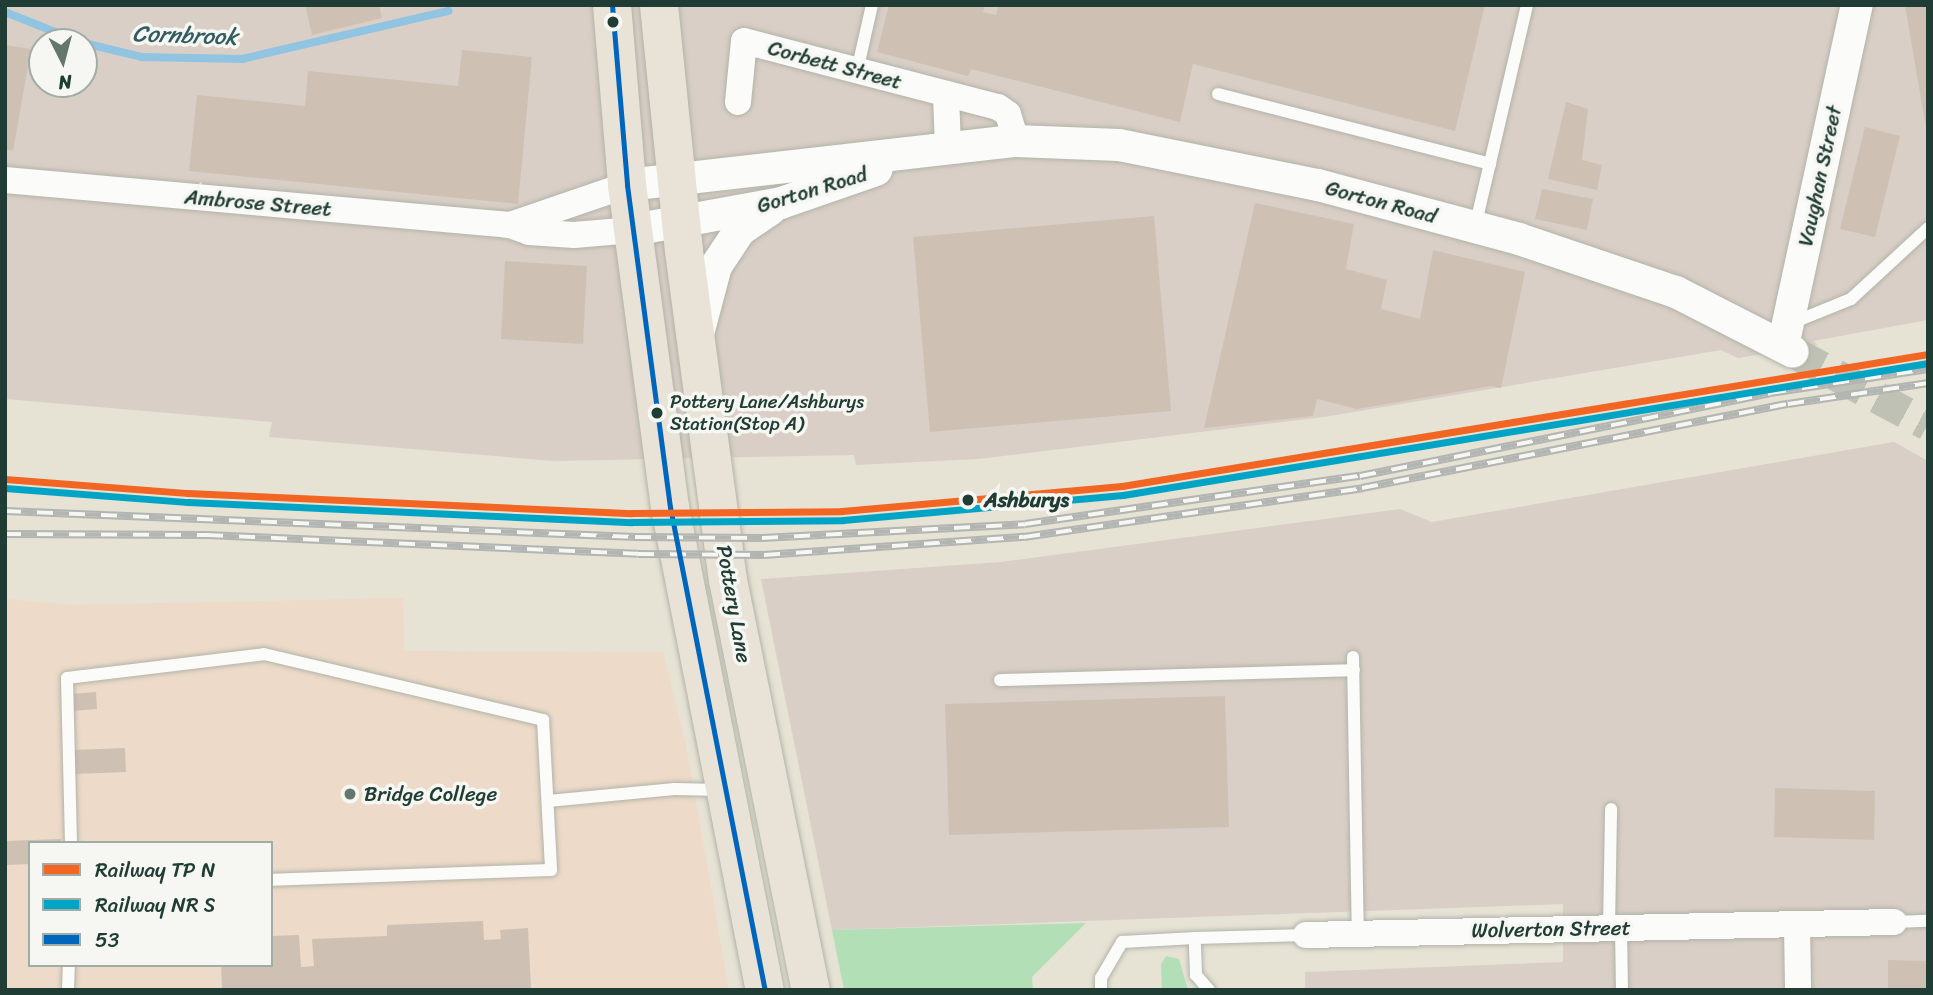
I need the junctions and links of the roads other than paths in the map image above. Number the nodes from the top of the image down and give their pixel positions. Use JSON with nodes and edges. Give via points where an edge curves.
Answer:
{"nodes":[{"id":1,"x":612,"y":5,"type":"edge"},
{"id":2,"x":659,"y":5,"type":"edge"},
{"id":3,"x":872,"y":5,"type":"edge"},
{"id":4,"x":1527,"y":5,"type":"edge"},
{"id":5,"x":1857,"y":5,"type":"edge"},
{"id":6,"x":857,"y":71,"type":"junction"},
{"id":7,"x":946,"y":94,"type":"junction"},
{"id":8,"x":1218,"y":94,"type":"dead end"},
{"id":9,"x":738,"y":102,"type":"dead end"},
{"id":10,"x":1016,"y":141,"type":"junction"},
{"id":11,"x":948,"y":149,"type":"junction"},
{"id":12,"x":1490,"y":164,"type":"junction"},
{"id":13,"x":676,"y":176,"type":"junction"},
{"id":14,"x":5,"y":180,"type":"edge"},
{"id":15,"x":627,"y":185,"type":"junction"},
{"id":16,"x":781,"y":203,"type":"junction"},
{"id":17,"x":681,"y":222,"type":"junction"},
{"id":18,"x":510,"y":225,"type":"junction"},
{"id":19,"x":1475,"y":228,"type":"junction"},
{"id":20,"x":1928,"y":228,"type":"edge"},
{"id":21,"x":634,"y":230,"type":"junction"},
{"id":22,"x":1788,"y":341,"type":"junction"},
{"id":23,"x":696,"y":342,"type":"junction"},
{"id":24,"x":1000,"y":680,"type":"dead end"},
{"id":25,"x":727,"y":790,"type":"junction"},
{"id":26,"x":548,"y":802,"type":"junction"},
{"id":27,"x":1611,"y":809,"type":"dead end"},
{"id":28,"x":777,"y":833,"type":"junction"},
{"id":29,"x":71,"y":841,"type":"edge"},
{"id":30,"x":273,"y":880,"type":"edge"},
{"id":31,"x":1928,"y":921,"type":"edge"},
{"id":32,"x":1894,"y":922,"type":"joint"},
{"id":33,"x":1797,"y":924,"type":"junction"},
{"id":34,"x":1615,"y":928,"type":"junction"},
{"id":35,"x":1358,"y":933,"type":"junction"},
{"id":36,"x":1306,"y":935,"type":"joint"},
{"id":37,"x":1195,"y":938,"type":"junction"},
{"id":38,"x":69,"y":967,"type":"edge"},
{"id":39,"x":68,"y":990,"type":"edge"},
{"id":40,"x":765,"y":990,"type":"edge"},
{"id":41,"x":797,"y":990,"type":"edge"},
{"id":42,"x":811,"y":990,"type":"edge"},
{"id":43,"x":1101,"y":990,"type":"edge"},
{"id":44,"x":1209,"y":990,"type":"edge"},
{"id":45,"x":1622,"y":990,"type":"edge"},
{"id":46,"x":1798,"y":990,"type":"edge"}],
"edges":[{"from":1,"to":15,"type":"highway","name":"Pottery Lane"},
{"from":2,"to":13,"type":"highway","name":"Pottery Lane"},
{"from":3,"to":6,"type":"lane"},
{"from":4,"to":12,"type":"lane"},
{"from":5,"to":22,"type":"street","name":"Vaughan Street"},
{"from":6,"to":7,"type":"street","name":"Corbett Street"},
{"from":6,"to":9,"type":"street","name":"Corbett Street","via":[[744,41]]},
{"from":7,"to":10,"type":"street","name":"Corbett Street","via":[[998,107],[1008,114]]},
{"from":7,"to":11,"type":"street"},
{"from":8,"to":12,"type":"lane"},
{"from":10,"to":11,"type":"street","name":"Gorton Road"},
{"from":10,"to":19,"type":"street","name":"Gorton Road","via":[[1119,145],[1318,185]]},
{"from":11,"to":13,"type":"street","name":"Gorton Road"},
{"from":11,"to":16,"type":"street","name":"Gorton Road"},
{"from":12,"to":19,"type":"lane"},
{"from":13,"to":15,"type":"street","name":"Gorton Road"},
{"from":13,"to":17,"type":"highway","name":"Pottery Lane"},
{"from":14,"to":18,"type":"street","name":"Ambrose Street"},
{"from":15,"to":18,"type":"street","name":"Ambrose Street"},
{"from":15,"to":21,"type":"highway","name":"Pottery Lane"},
{"from":16,"to":17,"type":"street","name":"Gorton Road"},
{"from":16,"to":23,"type":"street","via":[[740,230],[716,266]]},
{"from":17,"to":21,"type":"street","name":"Gorton Road"},
{"from":17,"to":23,"type":"highway","name":"Pottery Lane"},
{"from":18,"to":21,"type":"street","name":"Ambrose Street","via":[[529,232],[574,235]]},
{"from":19,"to":22,"type":"street","name":"Gorton Road","via":[[1676,292]]},
{"from":20,"to":22,"type":"lane","via":[[1851,299]]},
{"from":21,"to":25,"type":"highway","name":"Pottery Lane","via":[[670,507]]},
{"from":23,"to":28,"type":"highway","name":"Pottery Lane","via":[[728,580]]},
{"from":24,"to":35,"type":"lane","via":[[1354,664]]},
{"from":25,"to":26,"type":"lane","via":[[674,789]]},
{"from":25,"to":40,"type":"highway","name":"Pottery Lane"},
{"from":26,"to":29,"type":"lane","via":[[543,720],[264,654],[67,678]]},
{"from":26,"to":30,"type":"lane","via":[[551,870]]},
{"from":27,"to":34,"type":"lane"},
{"from":28,"to":41,"type":"highway"},
{"from":28,"to":42,"type":"highway","name":"Pottery Lane"},
{"from":31,"to":32,"type":"lane"},
{"from":32,"to":33,"type":"street","name":"Wolverton Street"},
{"from":33,"to":34,"type":"street","name":"Wolverton Street"},
{"from":33,"to":46,"type":"street"},
{"from":34,"to":35,"type":"street","name":"Wolverton Street"},
{"from":34,"to":45,"type":"lane"},
{"from":35,"to":36,"type":"street","name":"Wolverton Street"},
{"from":36,"to":37,"type":"lane"},
{"from":37,"to":43,"type":"lane","via":[[1122,942],[1101,978]]},
{"from":37,"to":44,"type":"lane","via":[[1196,975]]},
{"from":38,"to":39,"type":"lane"}]}
